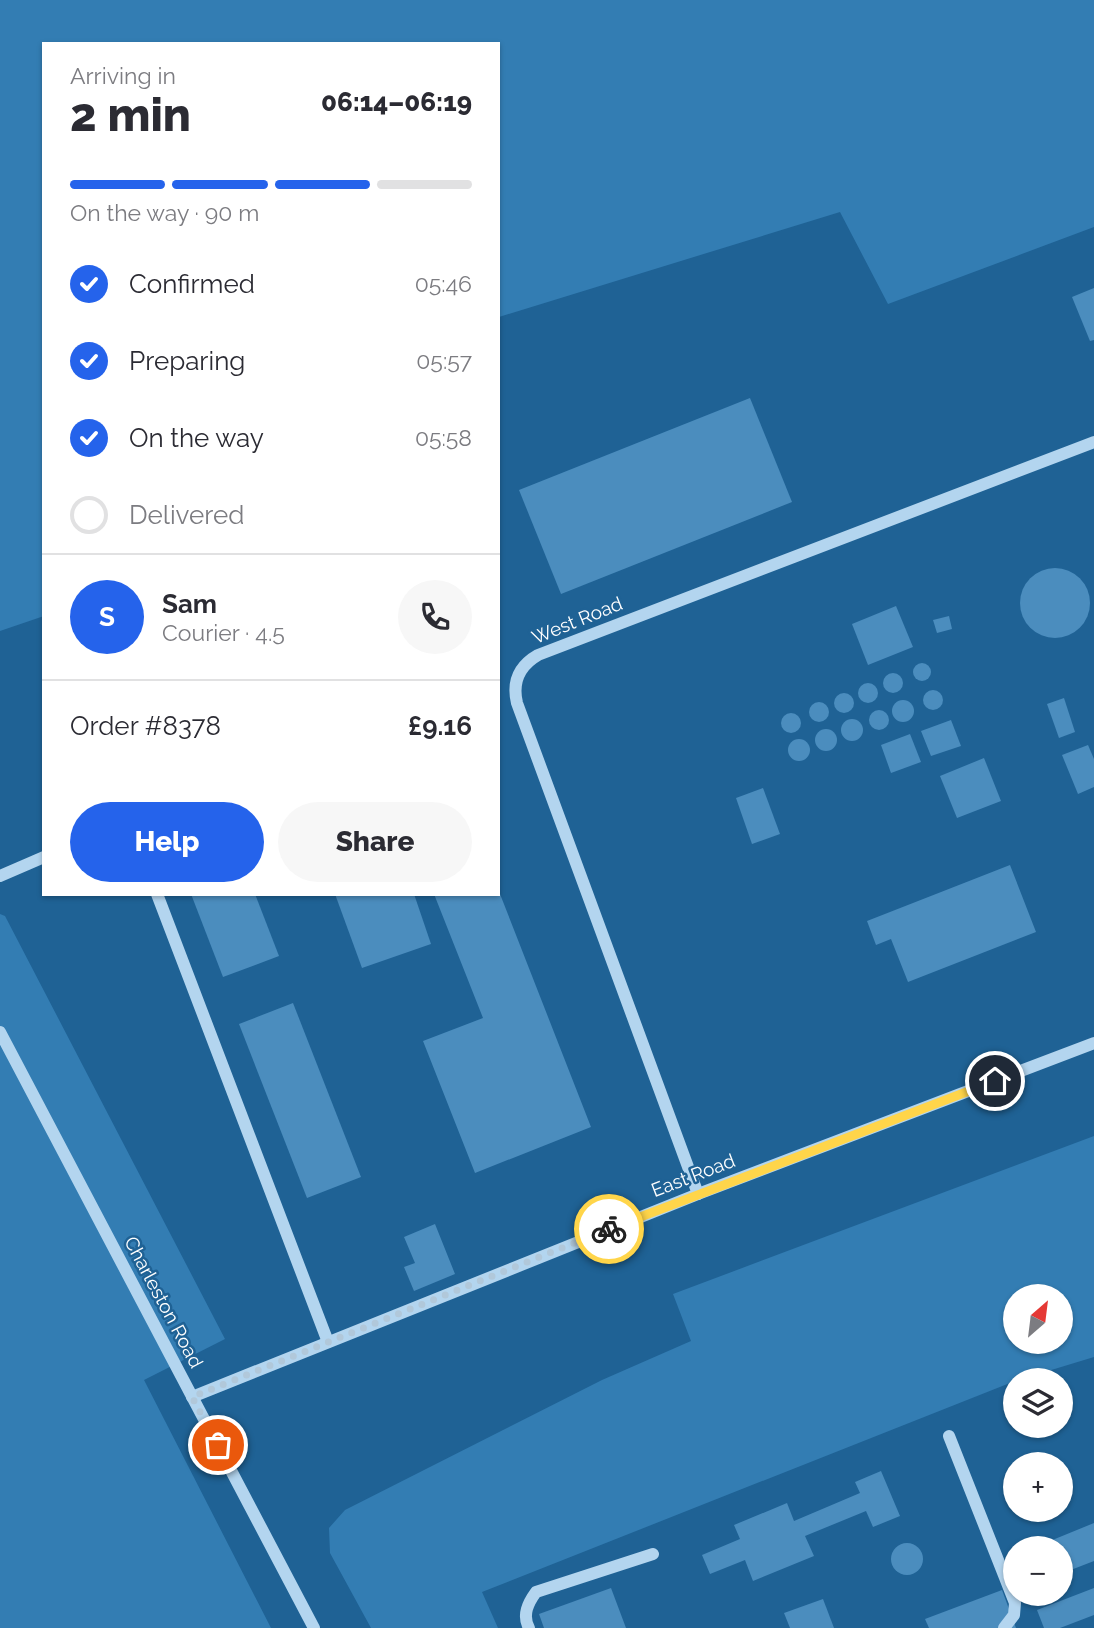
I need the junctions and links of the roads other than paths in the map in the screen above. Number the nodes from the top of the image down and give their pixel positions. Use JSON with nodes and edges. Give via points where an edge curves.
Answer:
{"nodes":[{"id":1,"x":1094,"y":442,"type":"edge"},
{"id":2,"x":42,"y":858,"type":"edge"},
{"id":3,"x":0,"y":876,"type":"edge"},
{"id":4,"x":158,"y":896,"type":"edge"},
{"id":5,"x":0,"y":1032,"type":"edge"},
{"id":6,"x":1094,"y":1043,"type":"edge"},
{"id":7,"x":698,"y":1194,"type":"junction"},
{"id":8,"x":328,"y":1342,"type":"junction"},
{"id":9,"x":192,"y":1397,"type":"junction"},
{"id":10,"x":949,"y":1436,"type":"dead end"},
{"id":11,"x":653,"y":1554,"type":"dead end"},
{"id":12,"x":314,"y":1628,"type":"edge"},
{"id":13,"x":529,"y":1628,"type":"edge"},
{"id":14,"x":1004,"y":1628,"type":"edge"}],
"edges":[{"from":1,"to":7,"type":"lane","name":"West Road","via":[[538,655],[522,668],[514,692],[517,703]]},
{"from":2,"to":3,"type":"lane"},
{"from":4,"to":8,"type":"lane"},
{"from":5,"to":9,"type":"lane","name":"Charleston Road"},
{"from":6,"to":7,"type":"lane","name":"East Road"},
{"from":7,"to":8,"type":"lane","name":"East Road"},
{"from":8,"to":9,"type":"lane","name":"East Road"},
{"from":9,"to":12,"type":"lane","name":"Charleston Road"},
{"from":10,"to":14,"type":"lane","via":[[1015,1603],[1014,1615]]},
{"from":11,"to":13,"type":"lane","via":[[536,1592],[526,1611]]}]}
